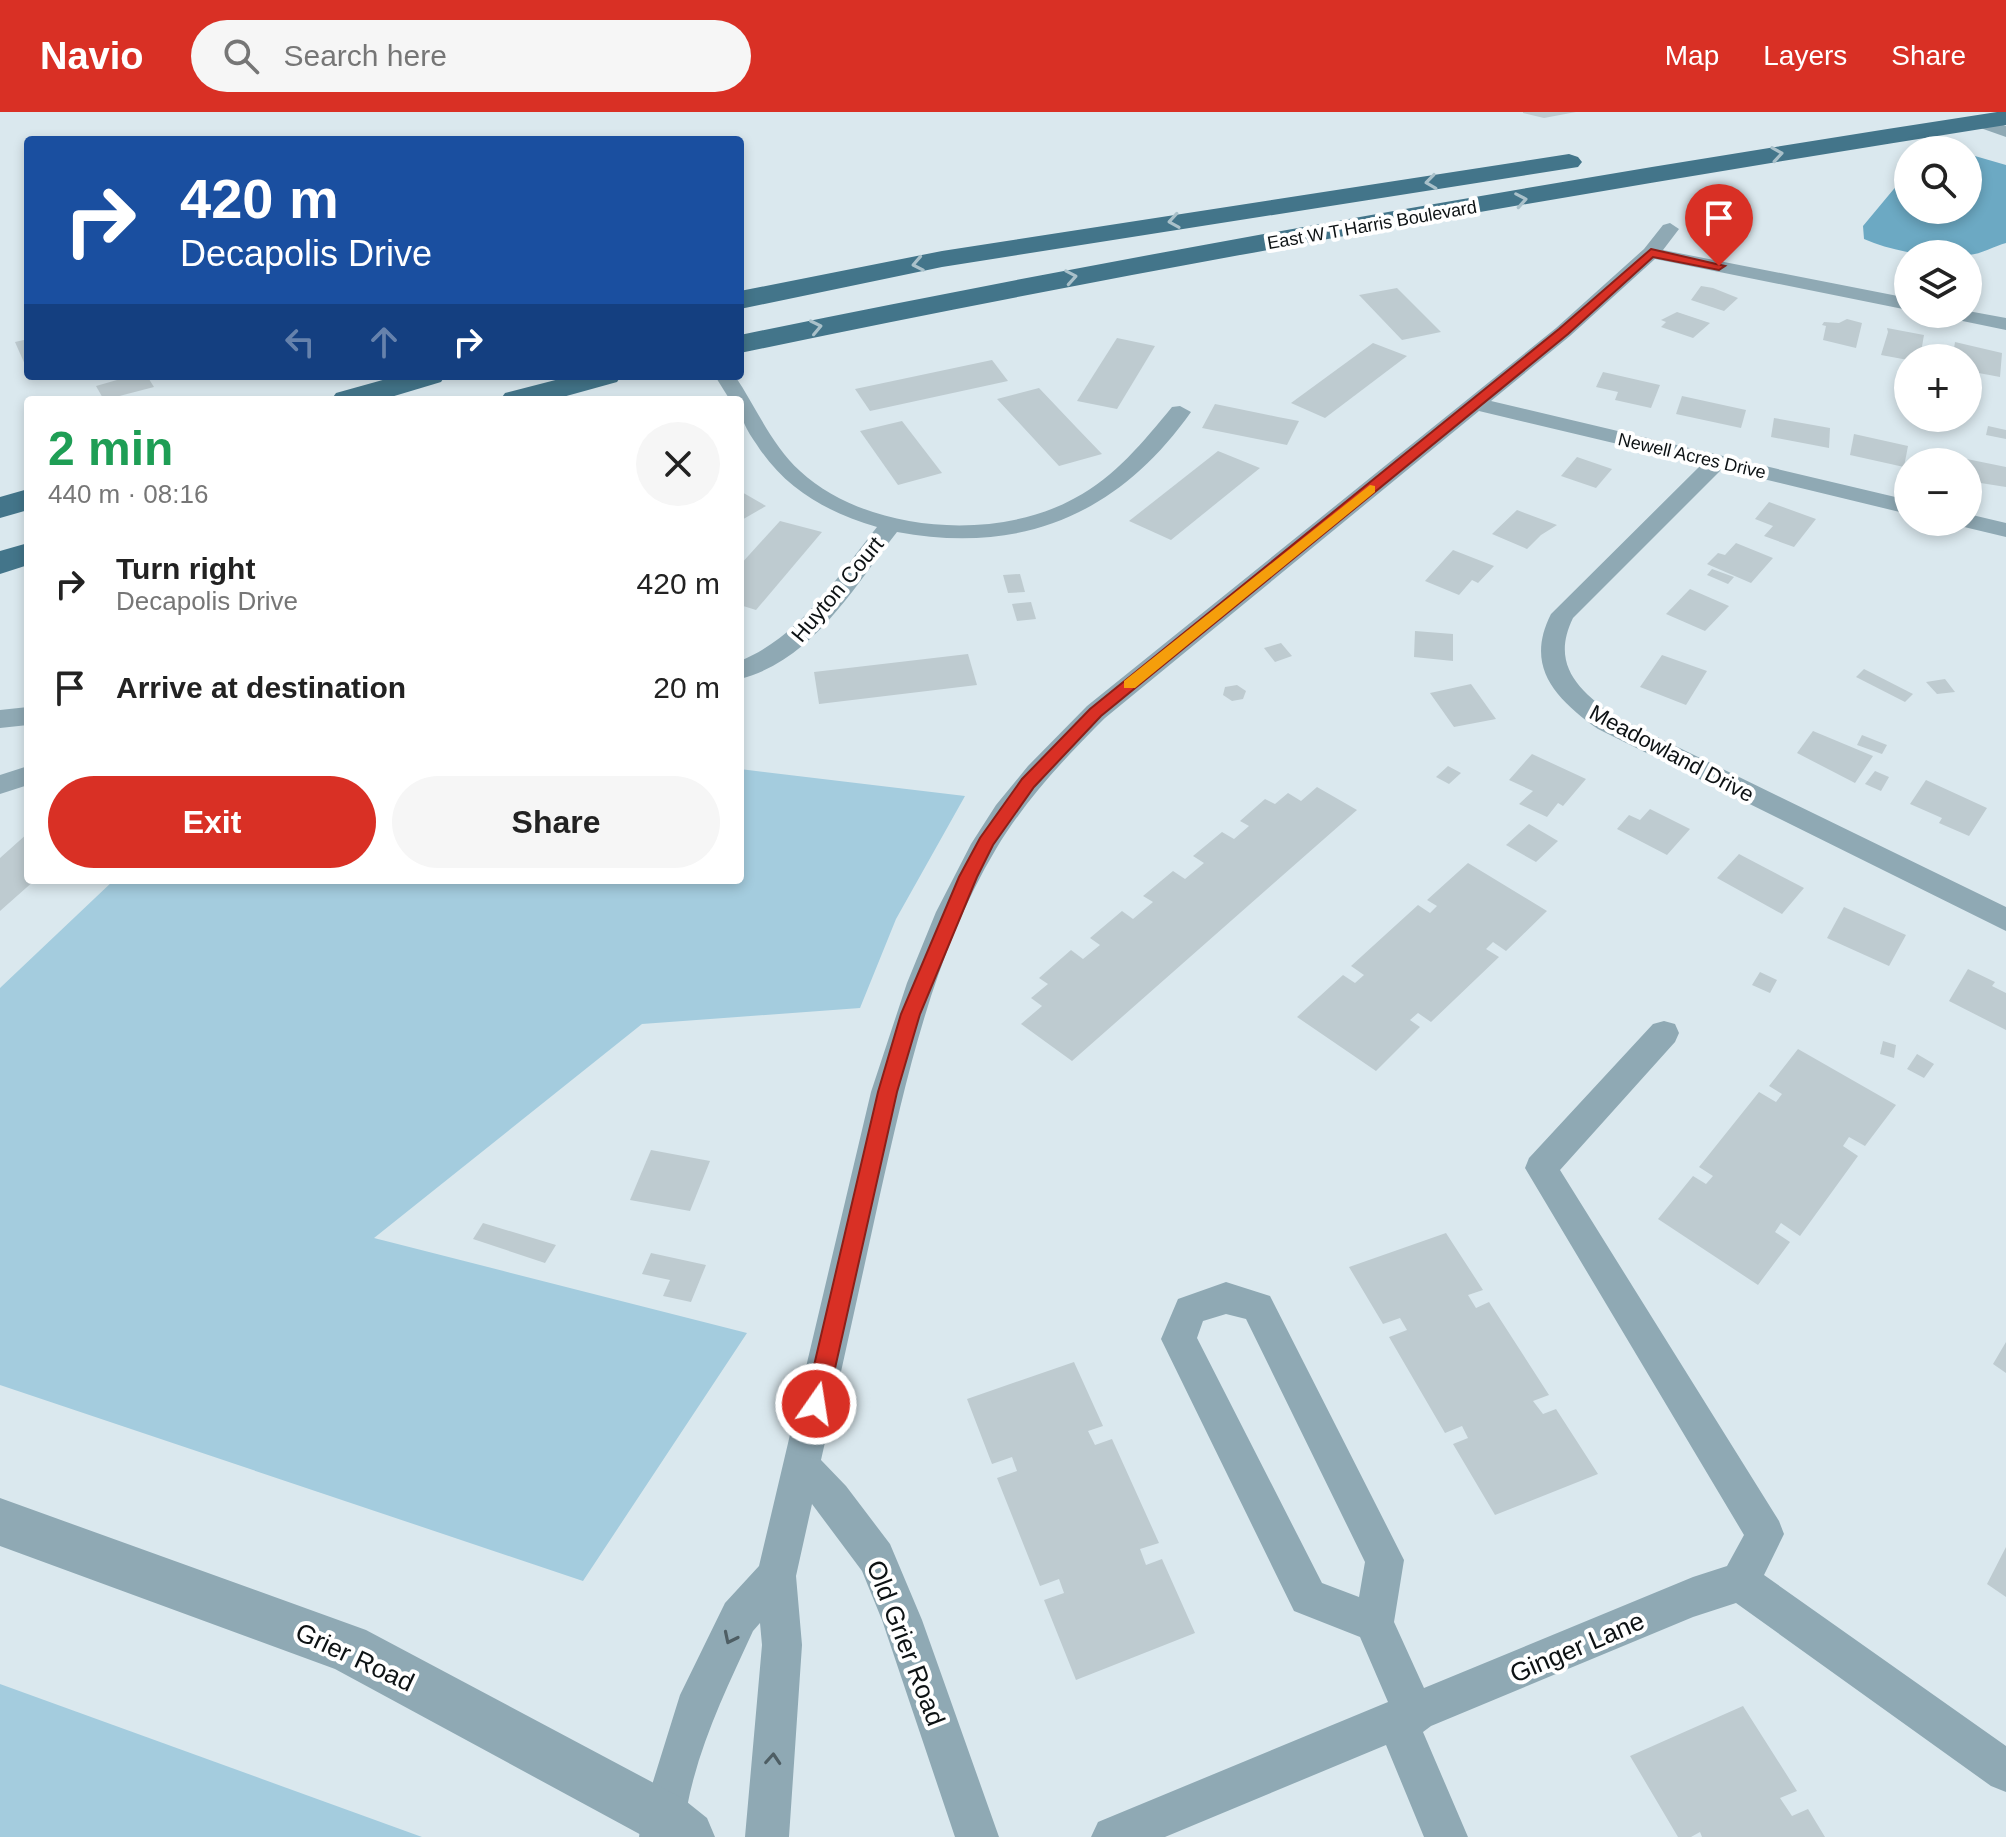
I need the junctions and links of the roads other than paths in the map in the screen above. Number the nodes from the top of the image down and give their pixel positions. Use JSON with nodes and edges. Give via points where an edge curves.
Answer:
{"nodes":[{"id":1,"x":1908,"y":112,"type":"edge"},
{"id":2,"x":2006,"y":118,"type":"edge"},
{"id":3,"x":1978,"y":121,"type":"junction"},
{"id":4,"x":2006,"y":132,"type":"edge"},
{"id":5,"x":1632,"y":152,"type":"dead end"},
{"id":6,"x":1601,"y":157,"type":"dead end"},
{"id":7,"x":1670,"y":229,"type":"dead end"},
{"id":8,"x":1651,"y":253,"type":"junction"},
{"id":9,"x":744,"y":299,"type":"edge"},
{"id":10,"x":1894,"y":301,"type":"edge"},
{"id":11,"x":1982,"y":319,"type":"edge"},
{"id":12,"x":2006,"y":324,"type":"edge"},
{"id":13,"x":744,"y":343,"type":"edge"},
{"id":14,"x":416,"y":380,"type":"edge"},
{"id":15,"x":591,"y":380,"type":"edge"},
{"id":16,"x":361,"y":396,"type":"edge"},
{"id":17,"x":531,"y":396,"type":"edge"},
{"id":18,"x":1476,"y":404,"type":"junction"},
{"id":19,"x":744,"y":405,"type":"edge"},
{"id":20,"x":1180,"y":412,"type":"dead end"},
{"id":21,"x":1717,"y":462,"type":"junction"},
{"id":22,"x":24,"y":500,"type":"edge"},
{"id":23,"x":1894,"y":504,"type":"edge"},
{"id":24,"x":0,"y":508,"type":"edge"},
{"id":25,"x":1982,"y":524,"type":"edge"},
{"id":26,"x":890,"y":526,"type":"junction"},
{"id":27,"x":2006,"y":530,"type":"edge"},
{"id":28,"x":24,"y":554,"type":"edge"},
{"id":29,"x":0,"y":563,"type":"edge"},
{"id":30,"x":744,"y":669,"type":"edge"},
{"id":31,"x":24,"y":716,"type":"edge"},
{"id":32,"x":0,"y":719,"type":"edge"},
{"id":33,"x":24,"y":776,"type":"edge"},
{"id":34,"x":0,"y":785,"type":"edge"},
{"id":35,"x":2006,"y":920,"type":"edge"},
{"id":36,"x":1664,"y":1033,"type":"dead end"},
{"id":37,"x":802,"y":1467,"type":"junction"},
{"id":38,"x":0,"y":1522,"type":"edge"},
{"id":39,"x":776,"y":1576,"type":"junction"},
{"id":40,"x":1740,"y":1582,"type":"junction"},
{"id":41,"x":1374,"y":1623,"type":"junction"},
{"id":42,"x":1406,"y":1718,"type":"junction"},
{"id":43,"x":2006,"y":1771,"type":"edge"},
{"id":44,"x":671,"y":1830,"type":"edge"},
{"id":45,"x":767,"y":1837,"type":"edge"},
{"id":46,"x":977,"y":1837,"type":"edge"},
{"id":47,"x":1113,"y":1837,"type":"edge"},
{"id":48,"x":1446,"y":1837,"type":"edge"}],
"edges":[{"from":1,"to":5,"type":"main road"},
{"from":2,"to":3,"type":"main road","name":"East W T Harris Boulevard"},
{"from":3,"to":4,"type":"street"},
{"from":13,"to":3,"type":"main road","name":"East W T Harris Boulevard","one_way":true,"via":[[1000,290]]},
{"from":6,"to":9,"type":"main road","name":"East W T Harris Boulevard","one_way":true,"via":[[942,259]]},
{"from":7,"to":8,"type":"street"},
{"from":8,"to":10,"type":"street"},
{"from":8,"to":18,"type":"street"},
{"from":11,"to":12,"type":"street"},
{"from":14,"to":16,"type":"main road"},
{"from":15,"to":17,"type":"main road"},
{"from":18,"to":21,"type":"street","name":"Newell Acres Drive"},
{"from":18,"to":37,"type":"street","via":[[1096,712],[1028,783],[986,843],[943,932],[891,1079]]},
{"from":19,"to":26,"type":"street","via":[[785,469],[826,500]]},
{"from":20,"to":26,"type":"street","via":[[1132,467],[1068,511],[975,533]]},
{"from":21,"to":23,"type":"street","name":"Newell Acres Drive"},
{"from":21,"to":35,"type":"street","name":"Meadowland Drive","via":[[1563,614],[1552,631],[1550,652],[1557,675],[1579,702],[1607,723]]},
{"from":22,"to":24,"type":"main road"},
{"from":25,"to":27,"type":"street"},
{"from":26,"to":30,"type":"street","name":"Huyton Court","via":[[808,629],[773,657]]},
{"from":28,"to":29,"type":"main road"},
{"from":31,"to":32,"type":"street"},
{"from":33,"to":34,"type":"street"},
{"from":36,"to":40,"type":"street","via":[[1541,1168],[1765,1534]]},
{"from":37,"to":39,"type":"street"},
{"from":37,"to":46,"type":"street","name":"Old Grier Road","via":[[876,1558]]},
{"from":38,"to":44,"type":"street","name":"Grier Road","via":[[348,1648]]},
{"from":39,"to":44,"type":"street","one_way":true,"via":[[739,1617],[695,1710]]},
{"from":45,"to":39,"type":"street","one_way":true,"via":[[782,1645]]},
{"from":40,"to":42,"type":"street","name":"Ginger Lane"},
{"from":40,"to":43,"type":"street"},
{"from":41,"to":41,"type":"street","via":[[1385,1560],[1258,1307],[1226,1298],[1190,1310],[1179,1339],[1308,1597]]},
{"from":41,"to":42,"type":"street"},
{"from":42,"to":47,"type":"street","name":"Ginger Lane"},
{"from":42,"to":48,"type":"street"}]}
